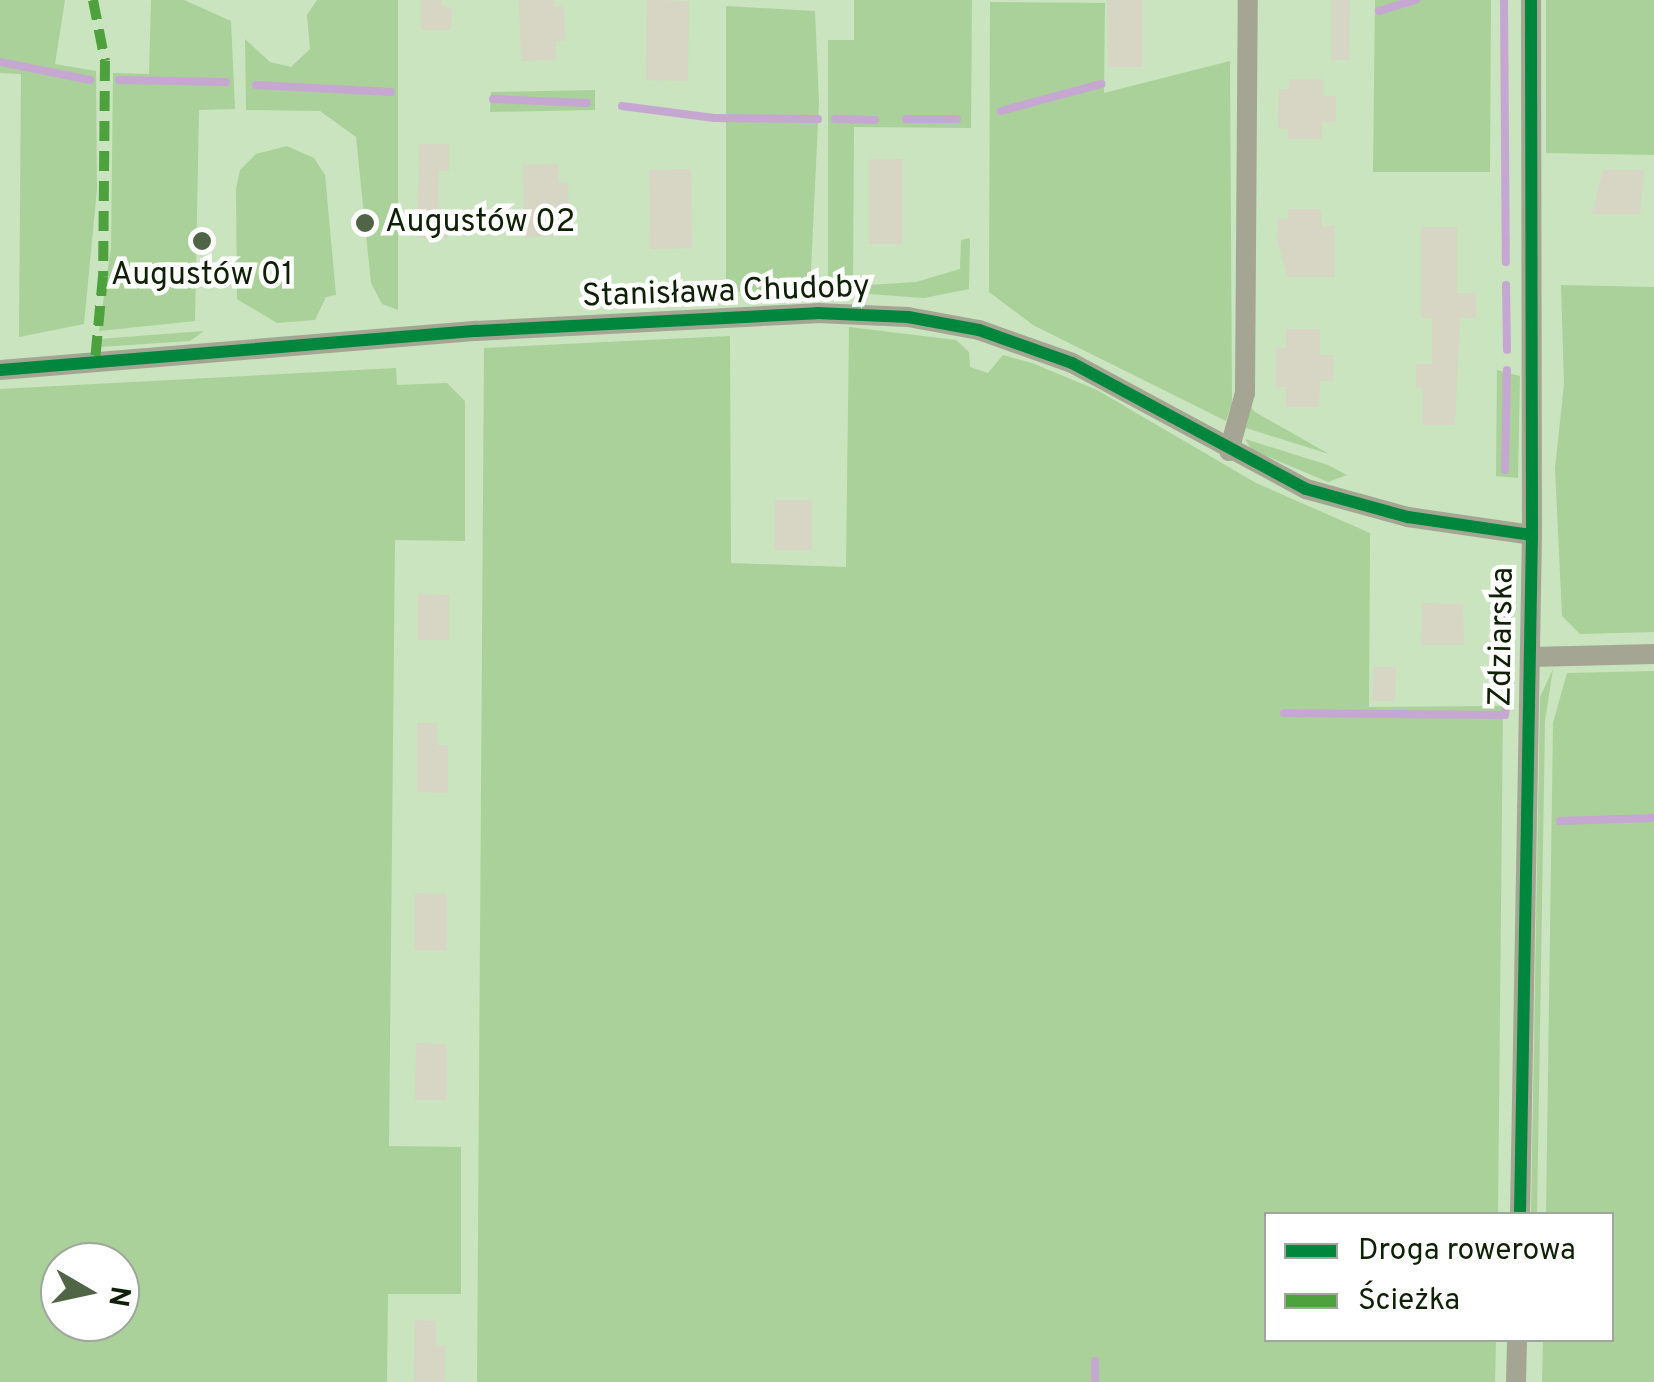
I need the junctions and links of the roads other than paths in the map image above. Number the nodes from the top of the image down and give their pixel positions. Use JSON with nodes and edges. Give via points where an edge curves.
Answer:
{"nodes":[{"id":1,"x":1248,"y":0,"type":"edge"},
{"id":2,"x":1531,"y":0,"type":"edge"},
{"id":3,"x":0,"y":370,"type":"edge"},
{"id":4,"x":1229,"y":450,"type":"junction"},
{"id":5,"x":1532,"y":534,"type":"junction"},
{"id":6,"x":1654,"y":654,"type":"edge"},
{"id":7,"x":1530,"y":657,"type":"junction"},
{"id":8,"x":1520,"y":1212,"type":"edge"},
{"id":9,"x":1517,"y":1342,"type":"edge"},
{"id":10,"x":1516,"y":1382,"type":"edge"}],
"edges":[{"from":1,"to":4,"type":"street","via":[[1245,393]]},
{"from":2,"to":5,"type":"street","name":"Zdziarska"},
{"from":3,"to":4,"type":"street","name":"Stanisława Chudoby","via":[[476,331],[851,312],[1024,343]]},
{"from":4,"to":5,"type":"street","name":"Stanisława Chudoby","via":[[1358,506]]},
{"from":5,"to":7,"type":"street","name":"Zdziarska"},
{"from":6,"to":7,"type":"street"},
{"from":7,"to":8,"type":"street","name":"Zdziarska"},
{"from":9,"to":10,"type":"street"}]}
